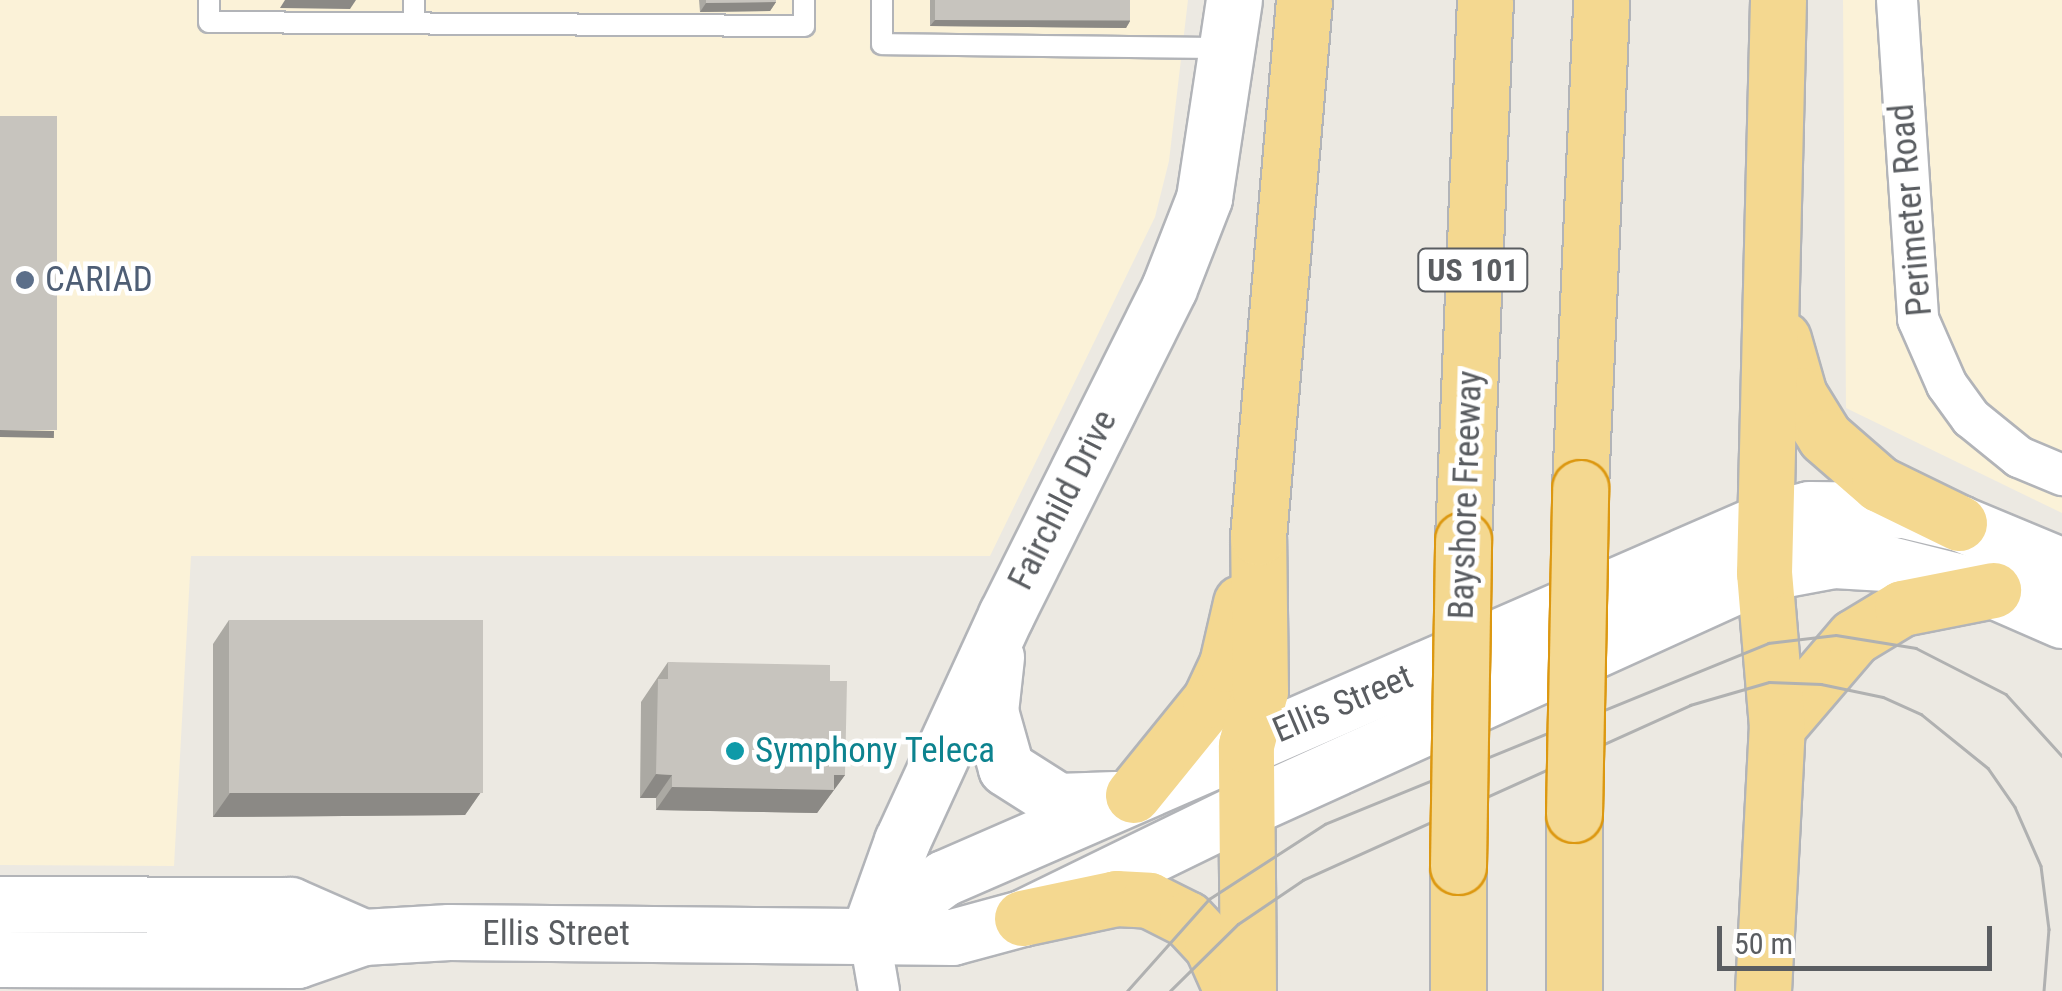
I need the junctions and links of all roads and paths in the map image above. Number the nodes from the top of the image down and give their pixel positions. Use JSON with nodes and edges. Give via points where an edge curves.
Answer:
{"nodes":[{"id":1,"x":209,"y":0,"type":"edge"},
{"id":2,"x":414,"y":0,"type":"edge"},
{"id":3,"x":804,"y":0,"type":"edge"},
{"id":4,"x":882,"y":0,"type":"edge"},
{"id":5,"x":1304,"y":0,"type":"edge"},
{"id":6,"x":1486,"y":0,"type":"edge"},
{"id":7,"x":1600,"y":0,"type":"edge"},
{"id":8,"x":1778,"y":0,"type":"edge"},
{"id":9,"x":1896,"y":0,"type":"edge"},
{"id":10,"x":414,"y":23,"type":"junction"},
{"id":11,"x":1231,"y":24,"type":"edge"},
{"id":12,"x":1773,"y":282,"type":"junction"},
{"id":13,"x":2062,"y":475,"type":"edge"},
{"id":14,"x":1766,"y":520,"type":"junction"},
{"id":15,"x":1959,"y":524,"type":"junction"},
{"id":16,"x":1258,"y":538,"type":"junction"},
{"id":17,"x":2062,"y":566,"type":"edge"},
{"id":18,"x":1764,"y":573,"type":"junction"},
{"id":19,"x":1992,"y":590,"type":"junction"},
{"id":20,"x":1006,"y":615,"type":"junction"},
{"id":21,"x":2062,"y":620,"type":"edge"},
{"id":22,"x":1777,"y":727,"type":"junction"},
{"id":23,"x":1246,"y":746,"type":"junction"},
{"id":24,"x":1133,"y":795,"type":"junction"},
{"id":25,"x":1245,"y":808,"type":"junction"},
{"id":26,"x":0,"y":904,"type":"edge"},
{"id":27,"x":1022,"y":918,"type":"junction"},
{"id":28,"x":869,"y":933,"type":"junction"},
{"id":29,"x":364,"y":937,"type":"junction"},
{"id":30,"x":0,"y":959,"type":"edge"},
{"id":31,"x":880,"y":991,"type":"edge"},
{"id":32,"x":1232,"y":991,"type":"edge"},
{"id":33,"x":1248,"y":991,"type":"edge"},
{"id":34,"x":1458,"y":991,"type":"edge"},
{"id":35,"x":1574,"y":991,"type":"edge"},
{"id":36,"x":1763,"y":991,"type":"edge"}],
"edges":[{"from":1,"to":10,"type":"lane","via":[[209,22]]},
{"from":2,"to":10,"type":"lane"},
{"from":3,"to":10,"type":"lane","via":[[804,26]]},
{"from":4,"to":11,"type":"lane","via":[[882,44]]},
{"from":5,"to":16,"type":"highway"},
{"from":6,"to":34,"type":"highway","name":"Bayshore Freeway","number":"US 101","bridge":true,"via":[[1463,540]]},
{"from":7,"to":35,"type":"highway","bridge":true,"via":[[1580,488]]},
{"from":8,"to":12,"type":"highway"},
{"from":9,"to":13,"type":"street","name":"Perimeter Road","via":[[1918,320],[1947,385],[1971,418],[2018,457]]},
{"from":11,"to":20,"type":"main road","name":"Fairchild Drive","via":[[1204,198],[1169,288]]},
{"from":12,"to":14,"type":"highway"},
{"from":12,"to":15,"type":"highway","via":[[1788,369],[1825,437],[1879,484]]},
{"from":14,"to":15,"type":"main road","name":"Ellis Street","via":[[1858,507]]},
{"from":14,"to":18,"type":"highway"},
{"from":14,"to":23,"type":"main road","name":"Ellis Street"},
{"from":15,"to":17,"type":"main road","name":"Ellis Street"},
{"from":16,"to":23,"type":"highway","via":[[1260,691]]},
{"from":16,"to":24,"type":"highway","via":[[1227,664],[1210,700]]},
{"from":18,"to":19,"type":"main road","name":"Ellis Street","via":[[1834,560],[1885,563]]},
{"from":18,"to":22,"type":"highway"},
{"from":18,"to":25,"type":"main road","name":"Ellis Street"},
{"from":19,"to":21,"type":"main road","name":"Ellis Street"},
{"from":19,"to":22,"type":"highway","via":[[1941,595],[1902,608],[1854,636]]},
{"from":20,"to":24,"type":"main road","via":[[990,710],[1006,768],[1058,801]]},
{"from":20,"to":28,"type":"main road","name":"Fairchild Drive","via":[[902,841]]},
{"from":22,"to":36,"type":"highway"},
{"from":23,"to":24,"type":"main road","name":"Ellis Street"},
{"from":23,"to":25,"type":"highway"},
{"from":24,"to":28,"type":"main road","name":"Ellis Street","via":[[944,878]]},
{"from":25,"to":27,"type":"main road","name":"Ellis Street"},
{"from":25,"to":33,"type":"highway"},
{"from":26,"to":29,"type":"main road","name":"Ellis Street","via":[[290,905]]},
{"from":27,"to":28,"type":"main road","name":"Ellis Street","via":[[952,937]]},
{"from":27,"to":32,"type":"highway","via":[[1116,898],[1149,900],[1187,919],[1212,946]]},
{"from":28,"to":29,"type":"main road","name":"Ellis Street"},
{"from":28,"to":31,"type":"street"},
{"from":29,"to":30,"type":"main road","name":"Ellis Street","via":[[297,960]]}]}
